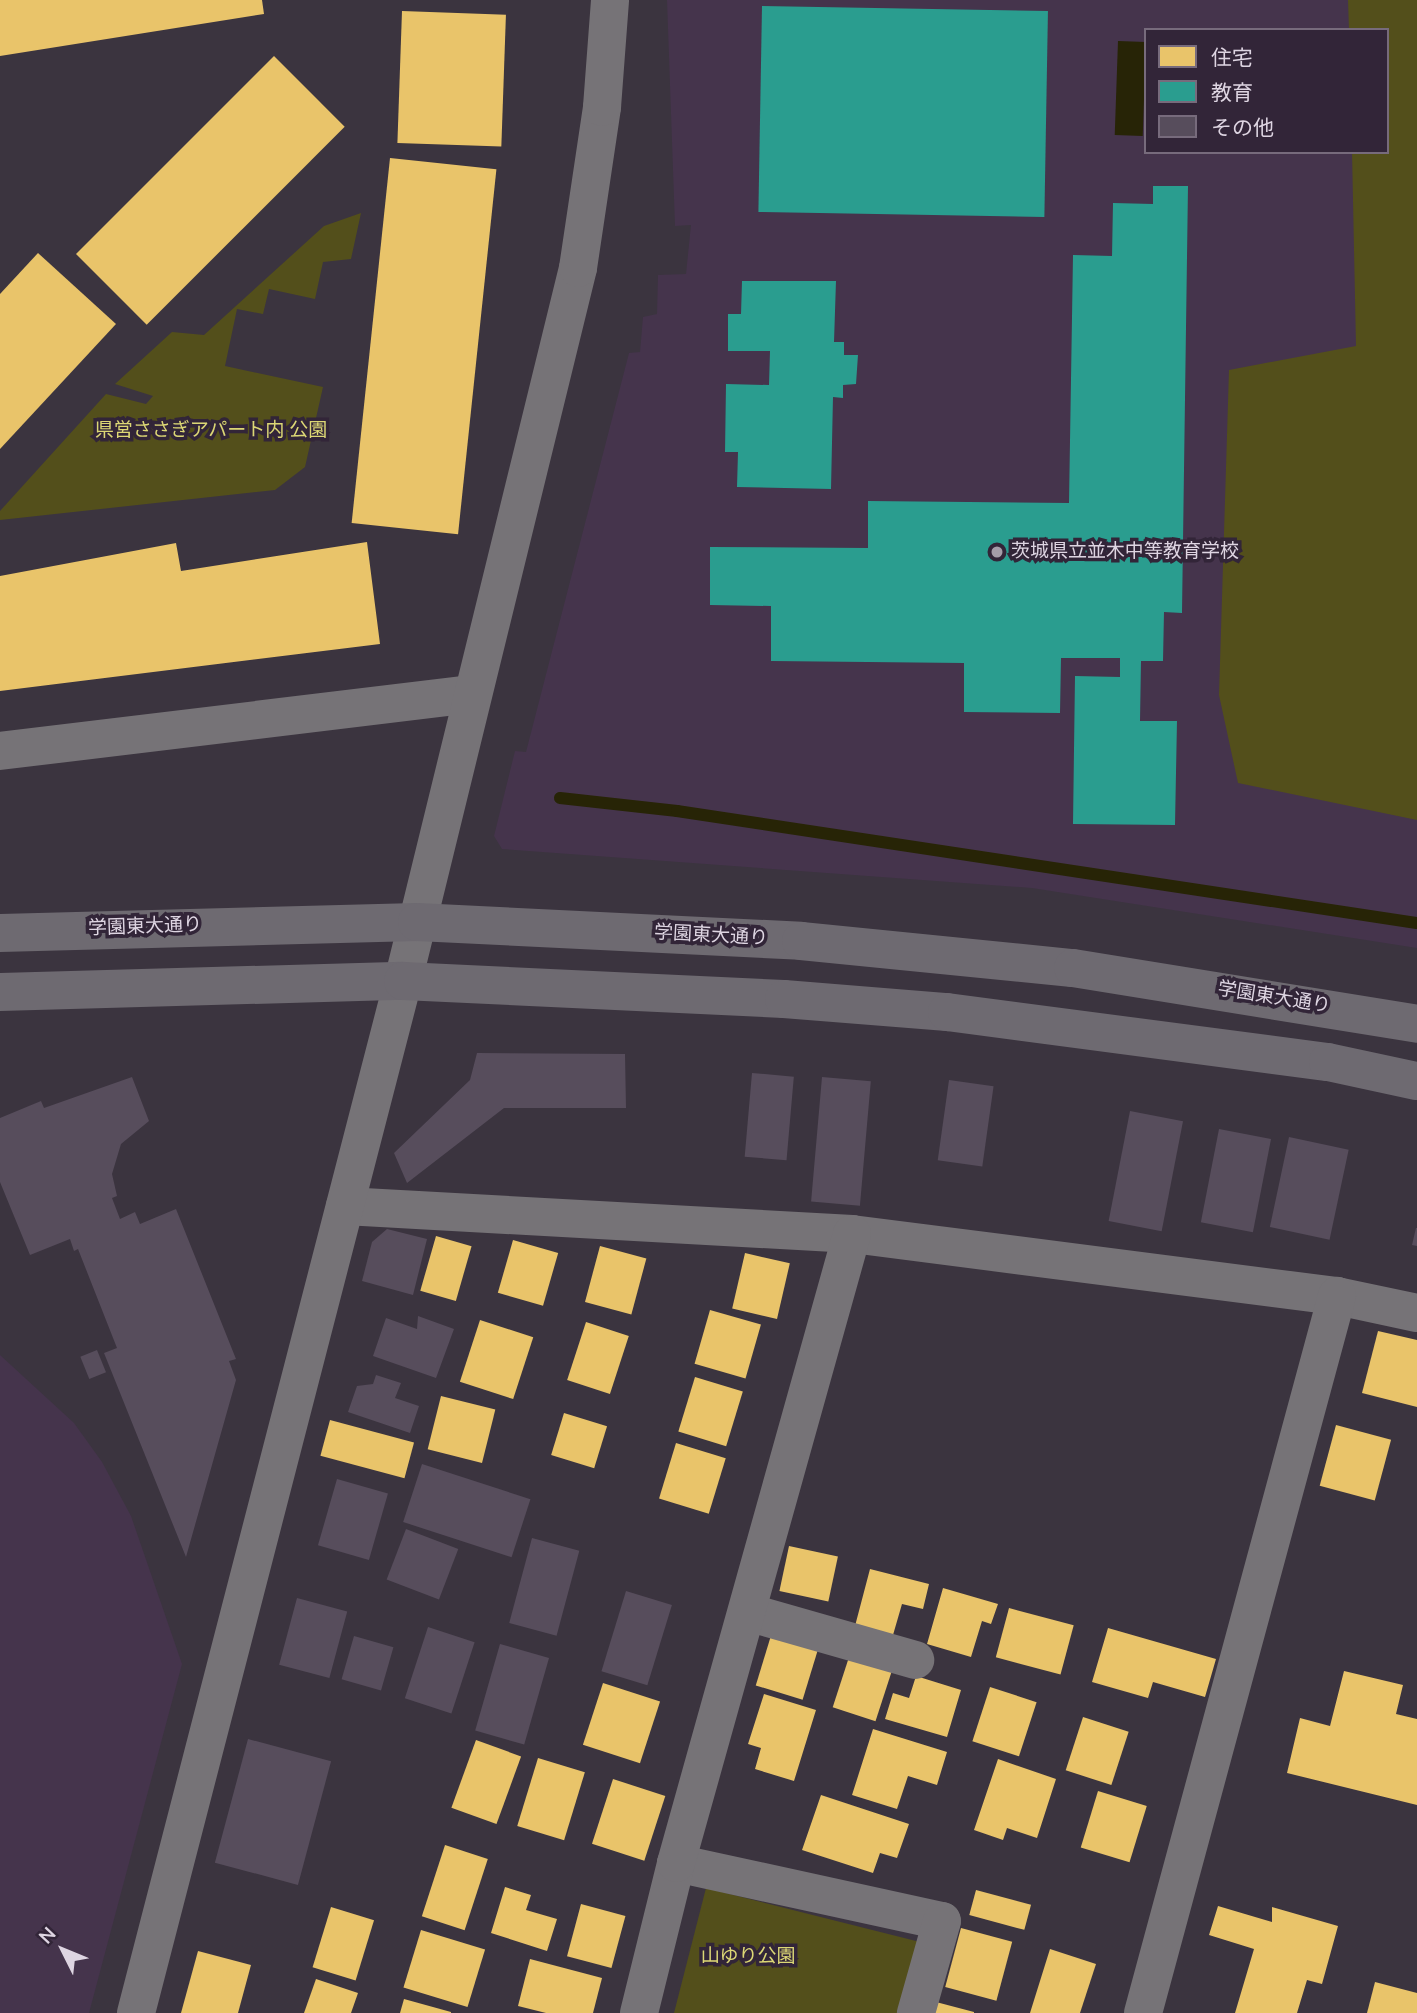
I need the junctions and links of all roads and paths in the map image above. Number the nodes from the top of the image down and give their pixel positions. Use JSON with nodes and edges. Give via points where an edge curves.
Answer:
{"nodes":[{"id":1,"x":610,"y":0,"type":"edge"},
{"id":2,"x":473,"y":694,"type":"junction"},
{"id":3,"x":0,"y":751,"type":"edge"},
{"id":4,"x":417,"y":922,"type":"junction"},
{"id":5,"x":0,"y":933,"type":"edge"},
{"id":6,"x":404,"y":981,"type":"junction"},
{"id":7,"x":0,"y":992,"type":"edge"},
{"id":8,"x":1417,"y":1024,"type":"edge"},
{"id":9,"x":1417,"y":1081,"type":"edge"},
{"id":10,"x":345,"y":1206,"type":"junction"},
{"id":11,"x":852,"y":1234,"type":"junction"},
{"id":12,"x":1336,"y":1296,"type":"junction"},
{"id":13,"x":1417,"y":1313,"type":"edge"},
{"id":14,"x":747,"y":1612,"type":"junction"},
{"id":15,"x":915,"y":1660,"type":"dead end"},
{"id":16,"x":676,"y":1863,"type":"junction"},
{"id":17,"x":136,"y":2013,"type":"edge"},
{"id":18,"x":639,"y":2013,"type":"edge"},
{"id":19,"x":916,"y":2013,"type":"edge"},
{"id":20,"x":1143,"y":2013,"type":"edge"}],
"edges":[{"from":1,"to":2,"type":"street","via":[[602,107],[579,268]]},
{"from":2,"to":3,"type":"street"},
{"from":2,"to":4,"type":"street"},
{"from":4,"to":5,"type":"main road","name":"学園東大通り"},
{"from":4,"to":6,"type":"street"},
{"from":4,"to":8,"type":"main road","name":"学園東大通り","via":[[801,941],[1059,967]]},
{"from":6,"to":7,"type":"main road"},
{"from":6,"to":9,"type":"main road","via":[[784,999],[947,1012],[1328,1062]]},
{"from":6,"to":10,"type":"street"},
{"from":10,"to":11,"type":"street"},
{"from":10,"to":17,"type":"street"},
{"from":11,"to":12,"type":"street"},
{"from":11,"to":14,"type":"street"},
{"from":12,"to":13,"type":"street"},
{"from":12,"to":20,"type":"street"},
{"from":14,"to":15,"type":"street"},
{"from":14,"to":16,"type":"street"},
{"from":16,"to":18,"type":"street"},
{"from":16,"to":19,"type":"street","via":[[942,1921]]}]}
